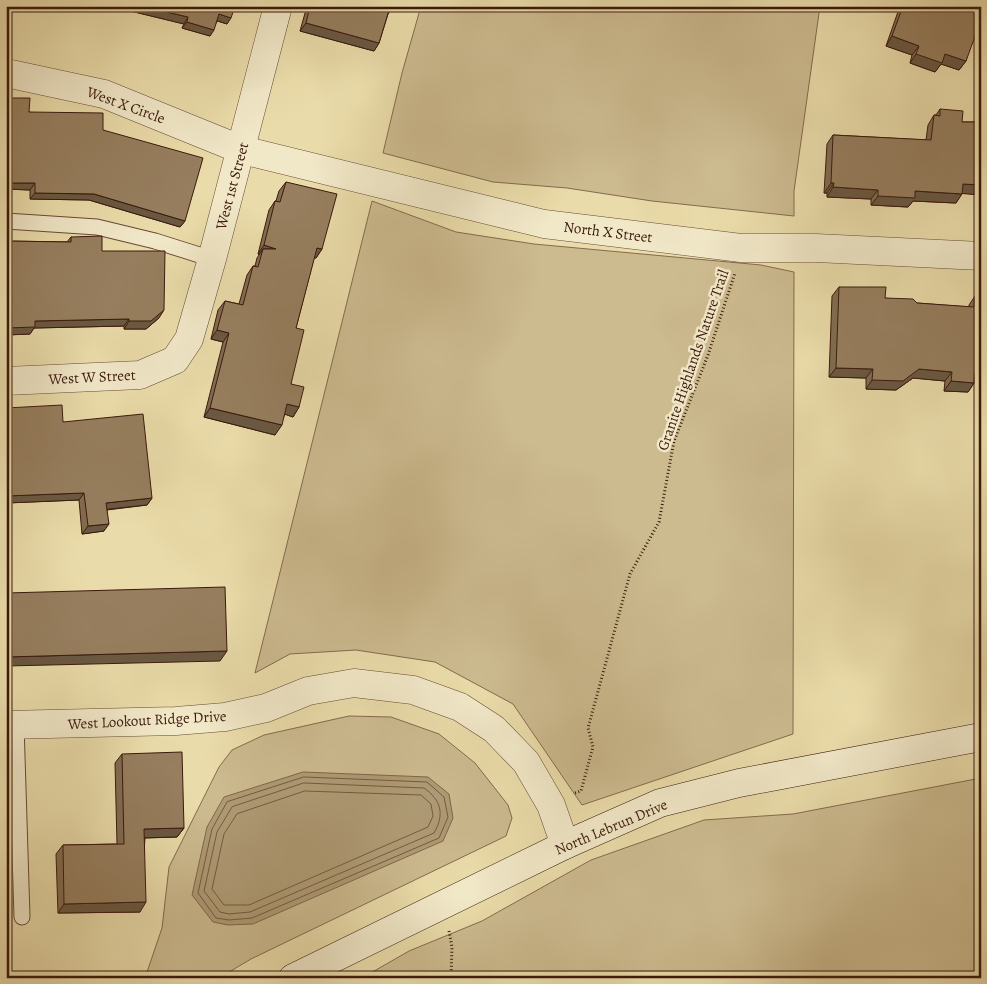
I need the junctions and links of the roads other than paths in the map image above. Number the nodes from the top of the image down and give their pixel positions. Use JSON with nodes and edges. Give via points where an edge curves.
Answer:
{"nodes":[{"id":1,"x":278,"y":6,"type":"edge"},
{"id":2,"x":6,"y":73,"type":"edge"},
{"id":3,"x":242,"y":150,"type":"junction"},
{"id":4,"x":6,"y":221,"type":"edge"},
{"id":5,"x":981,"y":256,"type":"edge"},
{"id":6,"x":212,"y":259,"type":"junction"},
{"id":7,"x":175,"y":360,"type":"joint"},
{"id":8,"x":6,"y":381,"type":"edge"},
{"id":9,"x":11,"y":724,"type":"edge"},
{"id":10,"x":981,"y":737,"type":"edge"},
{"id":11,"x":565,"y":845,"type":"junction"},
{"id":12,"x":22,"y":916,"type":"dead end"},
{"id":13,"x":293,"y":978,"type":"edge"}],
"edges":[{"from":1,"to":3,"type":"street","name":"West 1st Street"},
{"from":2,"to":3,"type":"street","name":"West X Circle","via":[[104,94]]},
{"from":3,"to":5,"type":"street","name":"North X Street","via":[[544,224],[741,248]]},
{"from":3,"to":6,"type":"street","name":"West 1st Street"},
{"from":4,"to":6,"type":"lane","via":[[97,227]]},
{"from":6,"to":7,"type":"street","name":"West 1st Street","via":[[189,339]]},
{"from":7,"to":8,"type":"street","name":"West W Street","via":[[140,376]]},
{"from":9,"to":11,"type":"street","name":"West Lookout Ridge Drive","via":[[225,717],[266,708],[308,691],[354,683],[413,690],[460,707],[494,729],[526,762],[551,805]]},
{"from":9,"to":12,"type":"lane"},
{"from":10,"to":11,"type":"street","name":"North Lebrun Drive","via":[[738,783],[660,803]]},
{"from":11,"to":13,"type":"street","name":"North Lebrun Drive"}]}
